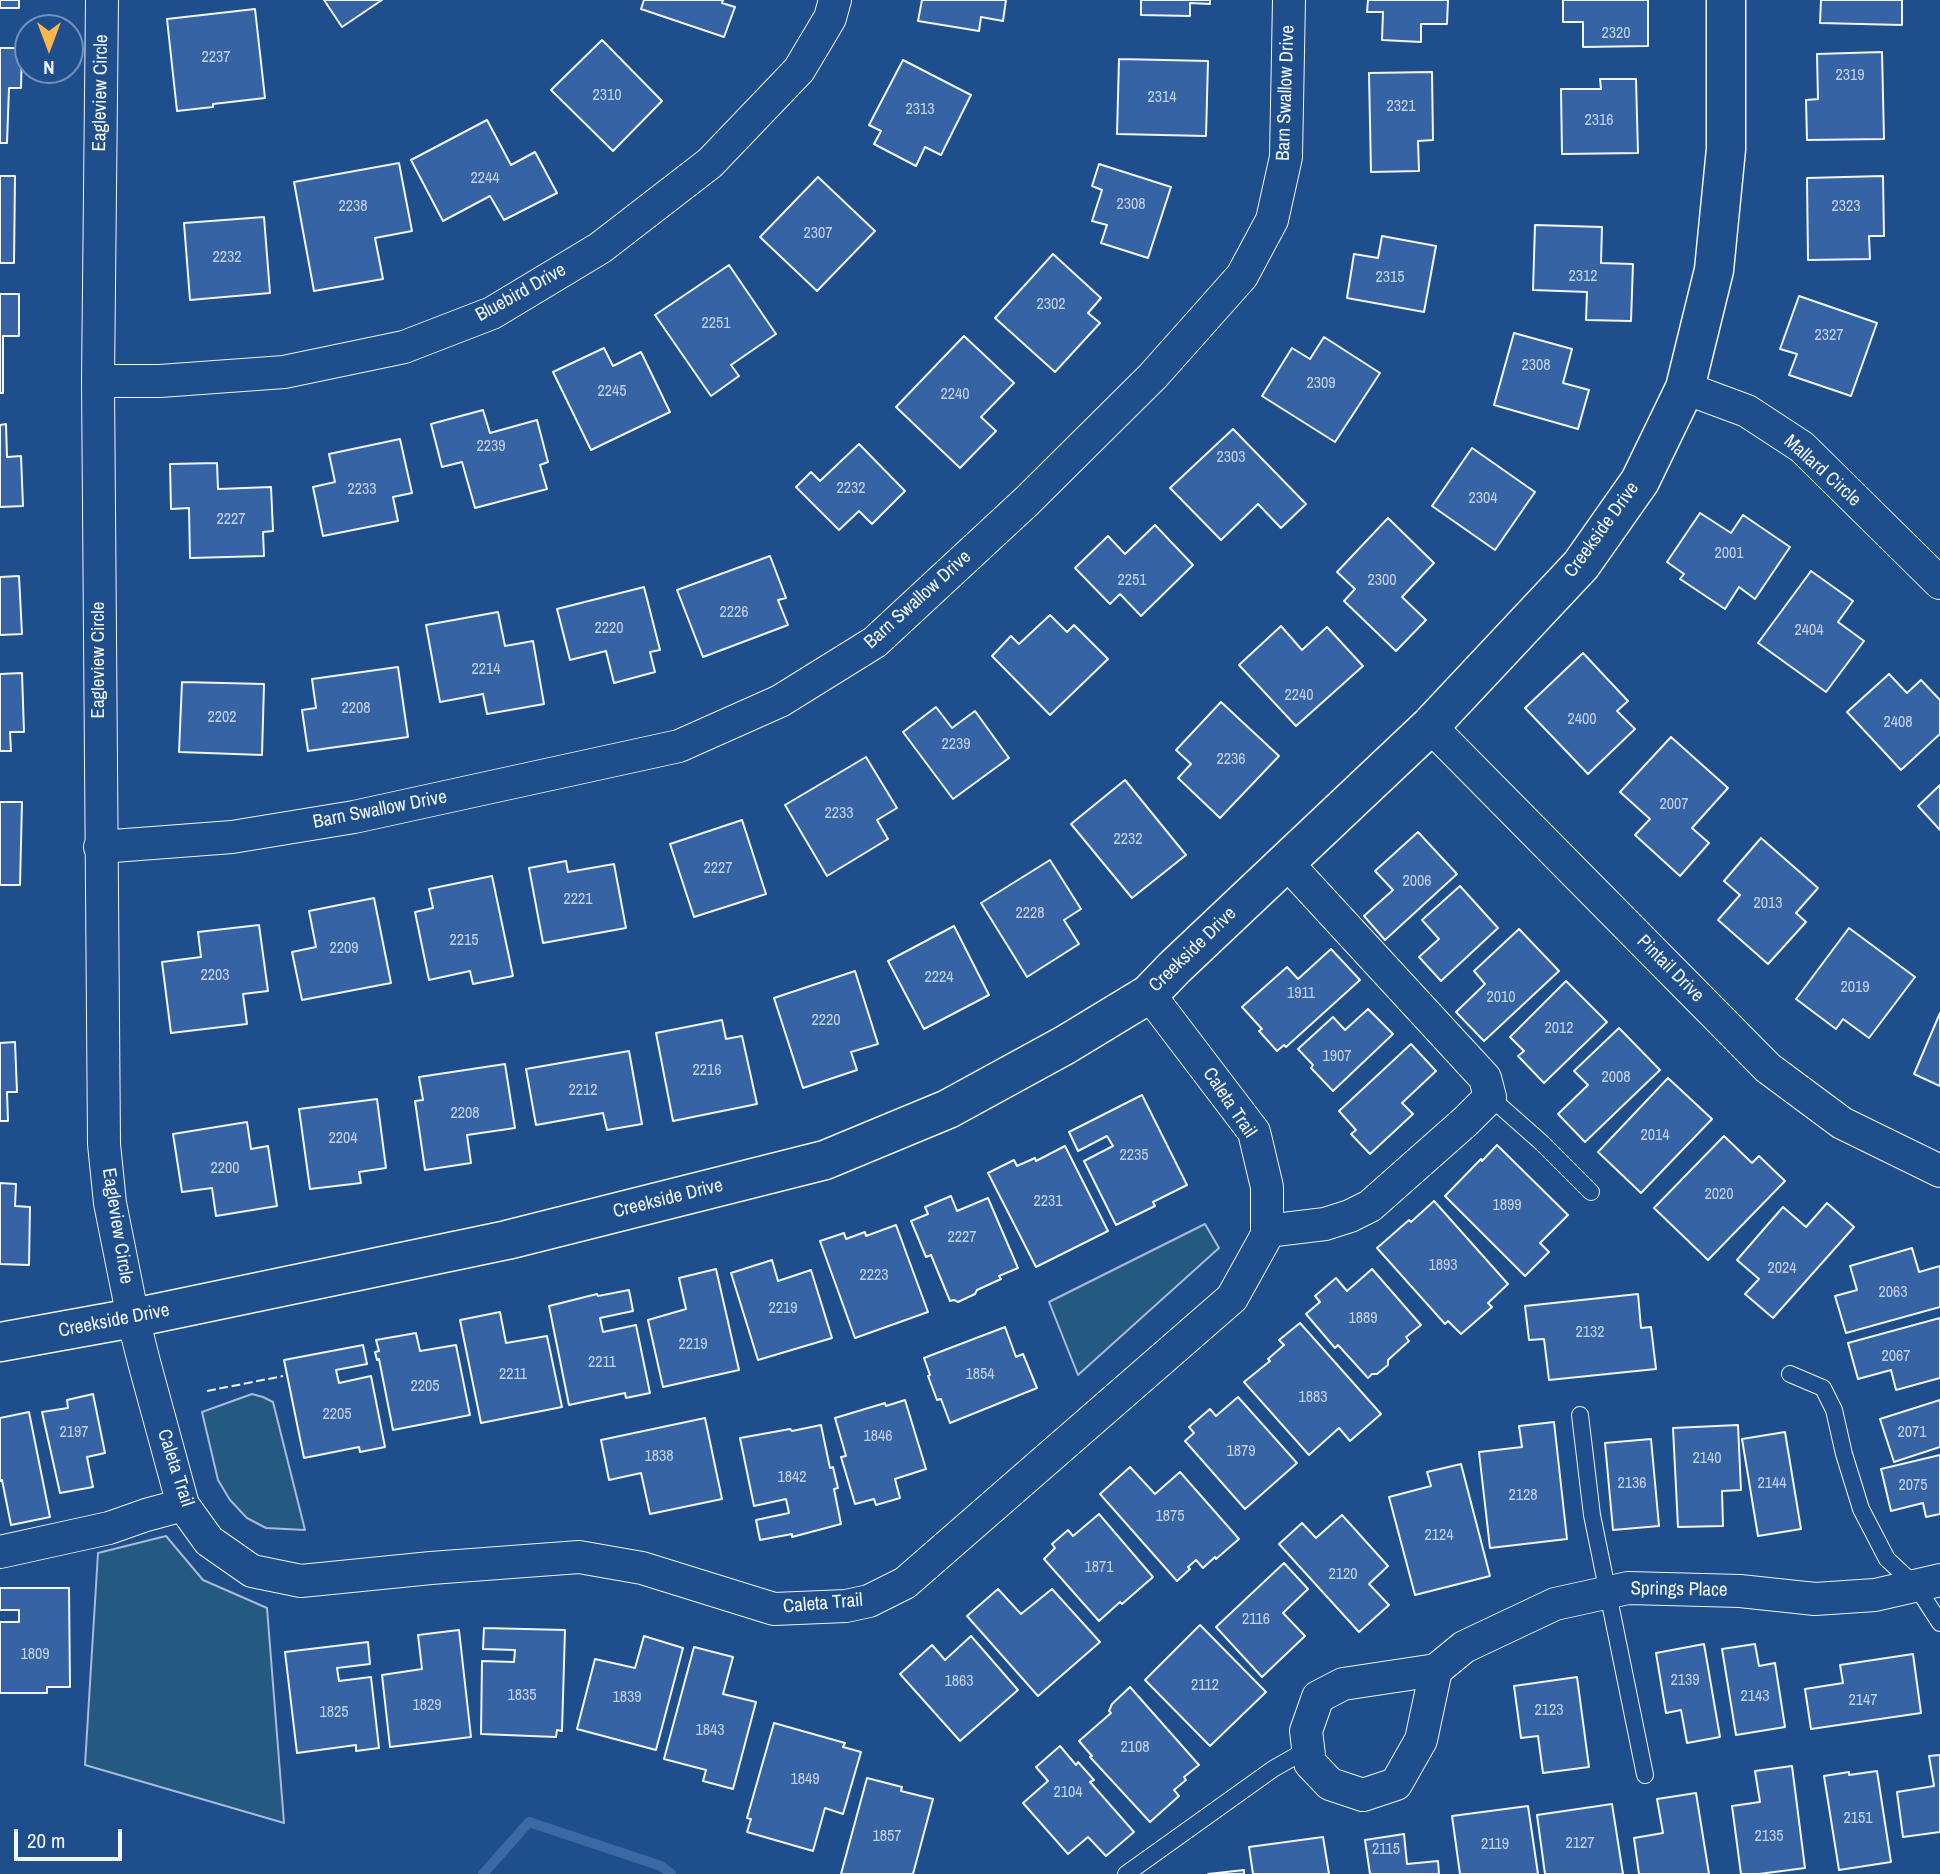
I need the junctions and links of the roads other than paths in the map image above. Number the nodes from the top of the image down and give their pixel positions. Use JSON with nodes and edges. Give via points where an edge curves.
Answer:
{"nodes":[{"id":1,"x":102,"y":0,"type":"edge"},
{"id":2,"x":835,"y":0,"type":"edge"},
{"id":3,"x":1289,"y":0,"type":"edge"},
{"id":4,"x":1726,"y":0,"type":"edge"},
{"id":5,"x":98,"y":381,"type":"junction"},
{"id":6,"x":1685,"y":388,"type":"junction"},
{"id":7,"x":1940,"y":583,"type":"edge"},
{"id":8,"x":1430,"y":726,"type":"junction"},
{"id":9,"x":100,"y":847,"type":"junction"},
{"id":10,"x":1286,"y":862,"type":"junction"},
{"id":11,"x":1149,"y":994,"type":"junction"},
{"id":12,"x":1490,"y":1097,"type":"junction"},
{"id":13,"x":1940,"y":1171,"type":"edge"},
{"id":14,"x":1591,"y":1192,"type":"dead end"},
{"id":15,"x":1268,"y":1231,"type":"junction"},
{"id":16,"x":133,"y":1318,"type":"junction"},
{"id":17,"x":0,"y":1342,"type":"edge"},
{"id":18,"x":1790,"y":1374,"type":"dead end"},
{"id":19,"x":1580,"y":1415,"type":"dead end"},
{"id":20,"x":183,"y":1505,"type":"junction"},
{"id":21,"x":0,"y":1552,"type":"edge"},
{"id":22,"x":1928,"y":1583,"type":"edge"},
{"id":23,"x":1606,"y":1593,"type":"junction"},
{"id":24,"x":1940,"y":1623,"type":"edge"},
{"id":25,"x":1436,"y":1670,"type":"junction"},
{"id":26,"x":1308,"y":1749,"type":"junction"},
{"id":27,"x":1645,"y":1775,"type":"dead end"},
{"id":28,"x":1126,"y":1874,"type":"edge"}],
"edges":[{"from":1,"to":5,"type":"street","name":"Eagleview Circle"},
{"from":2,"to":5,"type":"street","name":"Bluebird Drive","via":[[830,18],[799,70],[710,163],[600,248],[492,313],[404,347],[284,372]]},
{"from":3,"to":9,"type":"street","name":"Barn Swallow Drive","via":[[1286,157],[1272,219],[1242,276],[1076,453],[875,642],[780,701],[679,746],[354,817],[232,837]]},
{"from":4,"to":6,"type":"street","name":"Creekside Drive","via":[[1726,149],[1714,270]]},
{"from":5,"to":9,"type":"street","name":"Eagleview Circle"},
{"from":6,"to":7,"type":"street","name":"Mallard Circle","via":[[1747,411],[1802,447]]},
{"from":6,"to":8,"type":"street","name":"Creekside Drive","via":[[1640,481],[1581,565]]},
{"from":8,"to":10,"type":"street","name":"Creekside Drive"},
{"from":8,"to":13,"type":"street","name":"Pintail Drive","via":[[1768,1069],[1842,1123]]},
{"from":9,"to":16,"type":"street","name":"Eagleview Circle","via":[[104,1144],[110,1203]]},
{"from":10,"to":11,"type":"street","name":"Creekside Drive"},
{"from":10,"to":12,"type":"street","via":[[1485,1078]]},
{"from":11,"to":15,"type":"street","name":"Caleta Trail","via":[[1254,1132],[1268,1187]]},
{"from":11,"to":16,"type":"street","name":"Creekside Drive","via":[[948,1109],[825,1160],[507,1240]]},
{"from":12,"to":14,"type":"lane"},
{"from":12,"to":15,"type":"street","via":[[1370,1206],[1327,1223]]},
{"from":15,"to":20,"type":"street","name":"Caleta Trail","via":[[1232,1298],[905,1583],[869,1601],[774,1609],[642,1568],[579,1557],[301,1581],[252,1571],[209,1541]]},
{"from":16,"to":17,"type":"street","name":"Creekside Drive"},
{"from":16,"to":20,"type":"street","name":"Caleta Trail"},
{"from":18,"to":22,"type":"lane","via":[[1824,1388],[1861,1509],[1887,1559]]},
{"from":19,"to":23,"type":"lane"},
{"from":20,"to":21,"type":"street","via":[[109,1528]]},
{"from":22,"to":23,"type":"street","name":"Springs Place","via":[[1875,1595],[1815,1599],[1740,1591],[1628,1588]]},
{"from":22,"to":24,"type":"lane"},
{"from":23,"to":25,"type":"street","name":"Springs Place","via":[[1555,1604],[1464,1647]]},
{"from":23,"to":27,"type":"lane"},
{"from":25,"to":26,"type":"street","via":[[1343,1684],[1318,1697],[1306,1731]]},
{"from":25,"to":26,"type":"street","via":[[1421,1740],[1396,1784],[1363,1795],[1331,1784],[1310,1763]]},
{"from":26,"to":28,"type":"lane"}]}
